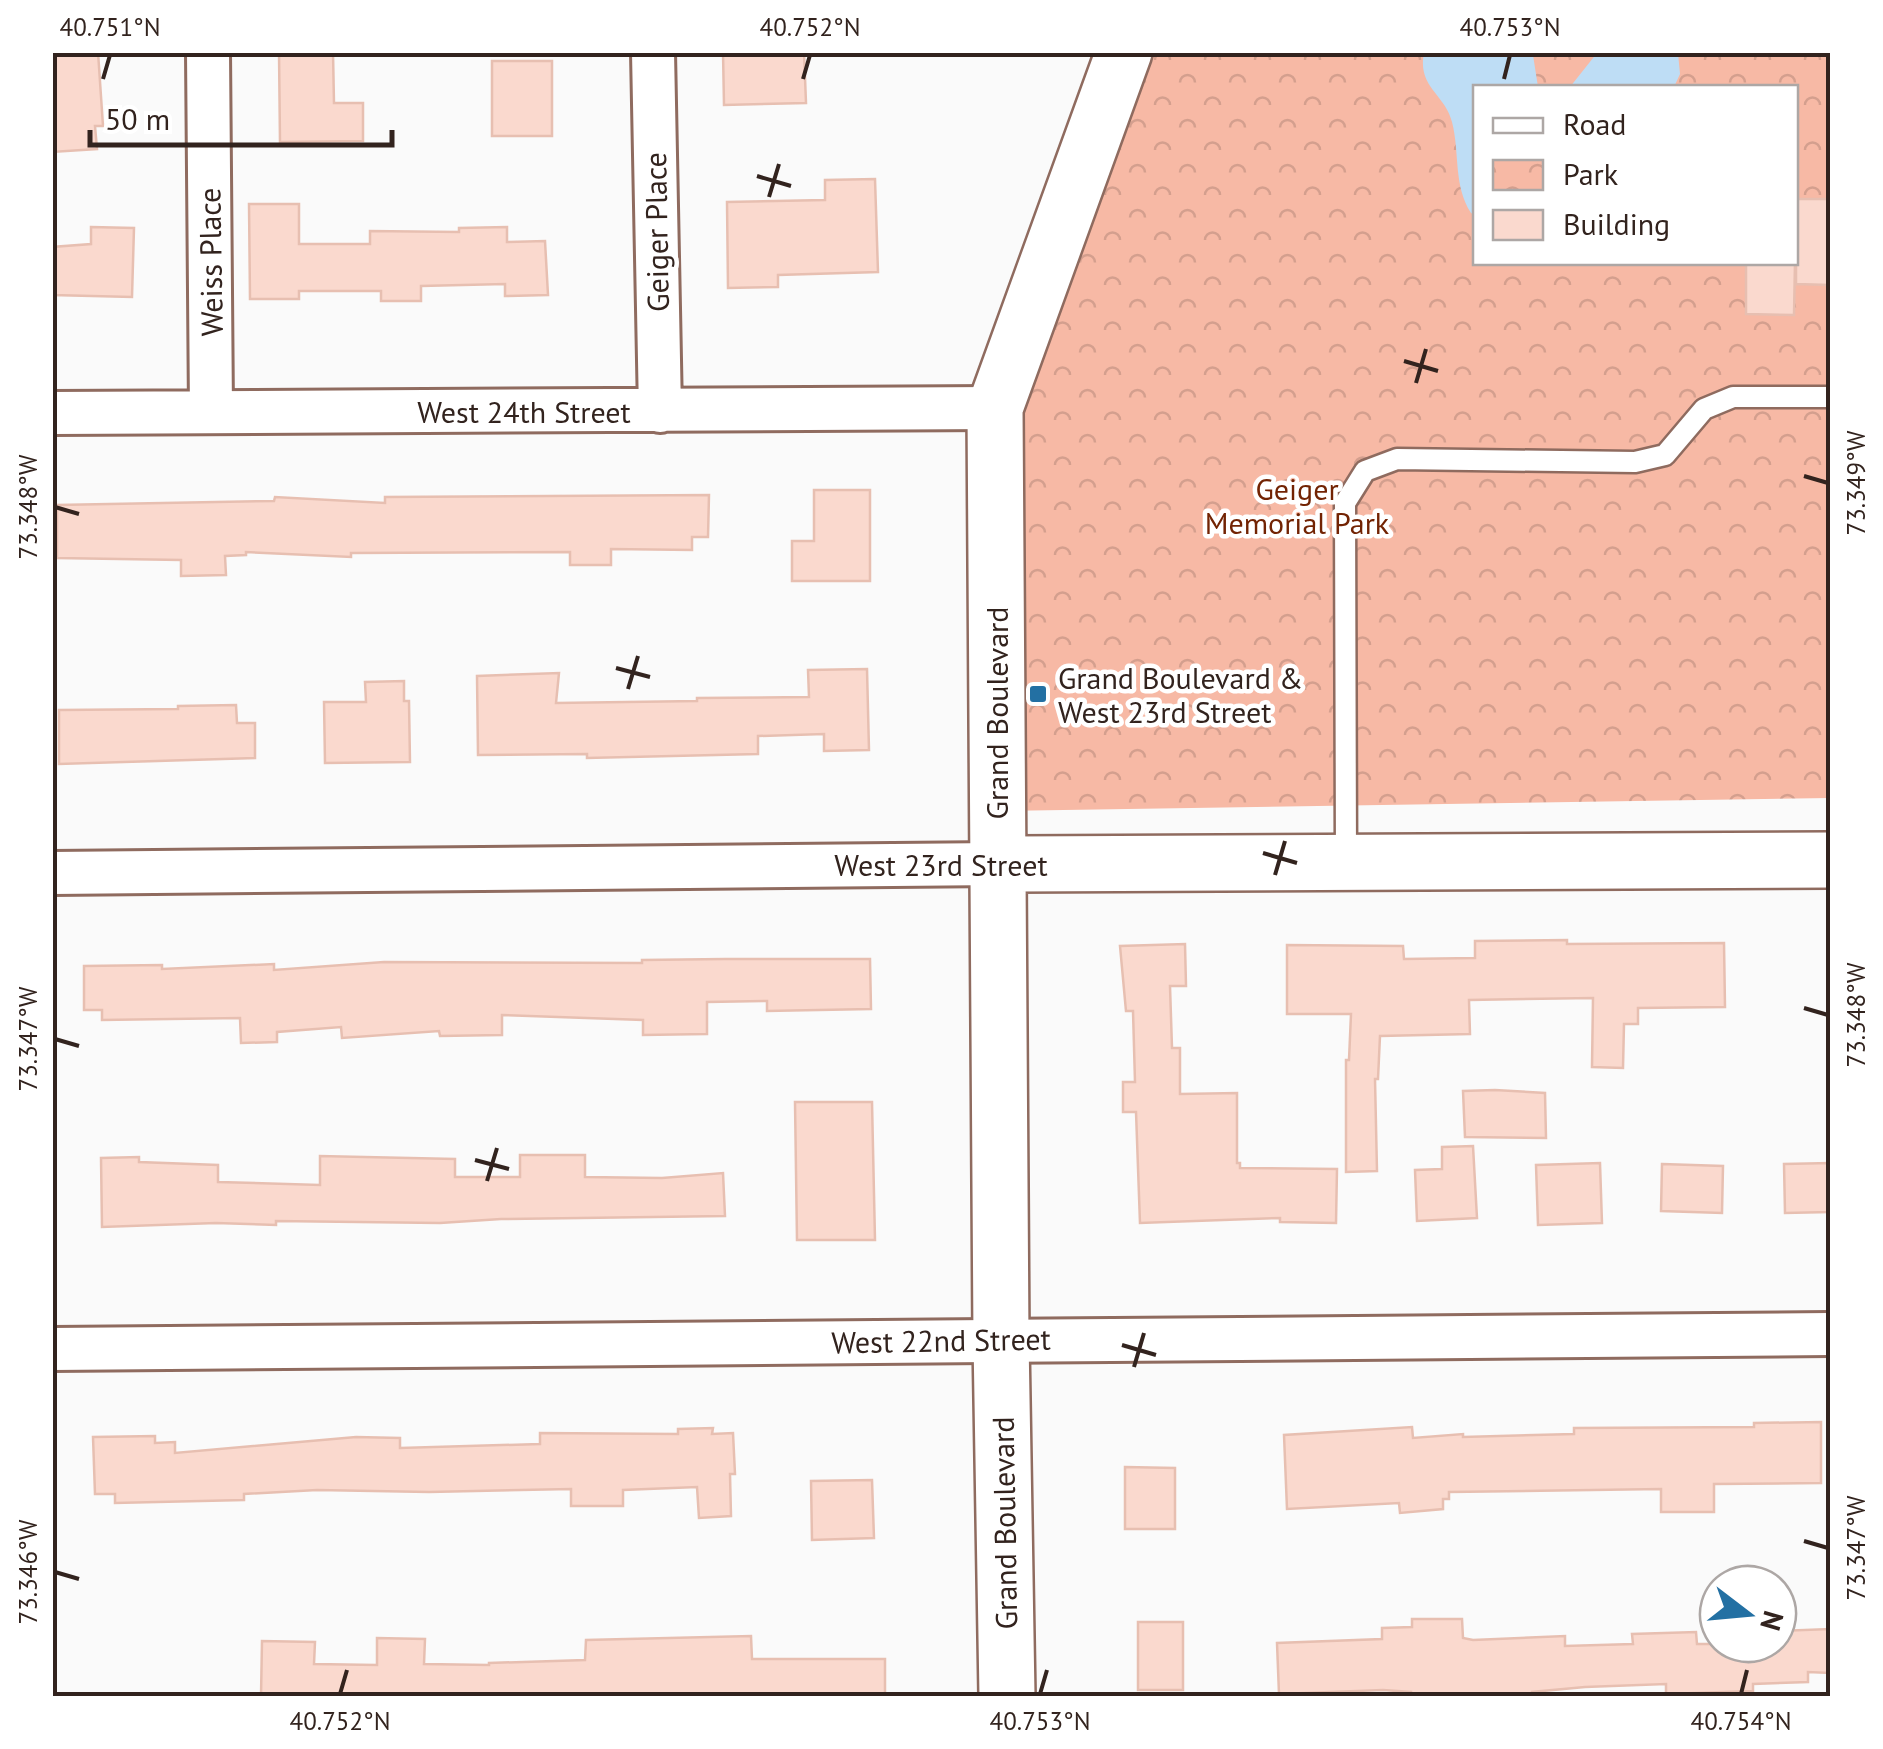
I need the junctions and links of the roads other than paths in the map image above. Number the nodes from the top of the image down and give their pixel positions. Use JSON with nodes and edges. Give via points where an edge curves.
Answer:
{"nodes":[{"id":1,"x":208,"y":52,"type":"edge"},
{"id":2,"x":653,"y":52,"type":"edge"},
{"id":3,"x":1124,"y":52,"type":"edge"},
{"id":4,"x":1830,"y":397,"type":"edge"},
{"id":5,"x":996,"y":408,"type":"junction"},
{"id":6,"x":211,"y":410,"type":"junction"},
{"id":7,"x":660,"y":411,"type":"junction"},
{"id":8,"x":52,"y":413,"type":"edge"},
{"id":9,"x":1830,"y":860,"type":"edge"},
{"id":10,"x":1346,"y":862,"type":"junction"},
{"id":11,"x":998,"y":864,"type":"junction"},
{"id":12,"x":52,"y":873,"type":"edge"},
{"id":13,"x":1830,"y":1334,"type":"edge"},
{"id":14,"x":1000,"y":1340,"type":"junction"},
{"id":15,"x":52,"y":1348,"type":"edge"},
{"id":16,"x":1007,"y":1696,"type":"edge"}],
"edges":[{"from":1,"to":6,"type":"street","name":"Weiss Place"},
{"from":2,"to":7,"type":"street","name":"Geiger Place"},
{"from":3,"to":5,"type":"street","name":"Grand Boulevard"},
{"from":4,"to":10,"type":"lane","via":[[1733,396],[1704,408],[1665,455],[1635,462],[1396,459],[1365,472],[1345,503]]},
{"from":5,"to":7,"type":"street","name":"West 24th Street"},
{"from":5,"to":11,"type":"street","name":"Grand Boulevard"},
{"from":6,"to":7,"type":"street","name":"West 24th Street"},
{"from":6,"to":8,"type":"street","name":"West 24th Street"},
{"from":9,"to":10,"type":"street","name":"West 23rd Street"},
{"from":10,"to":11,"type":"street","name":"West 23rd Street"},
{"from":11,"to":12,"type":"street","name":"West 23rd Street"},
{"from":11,"to":14,"type":"street","name":"Grand Boulevard"},
{"from":13,"to":14,"type":"street","name":"West 22nd Street"},
{"from":14,"to":15,"type":"street","name":"West 22nd Street"},
{"from":14,"to":16,"type":"street","name":"Grand Boulevard"}]}
